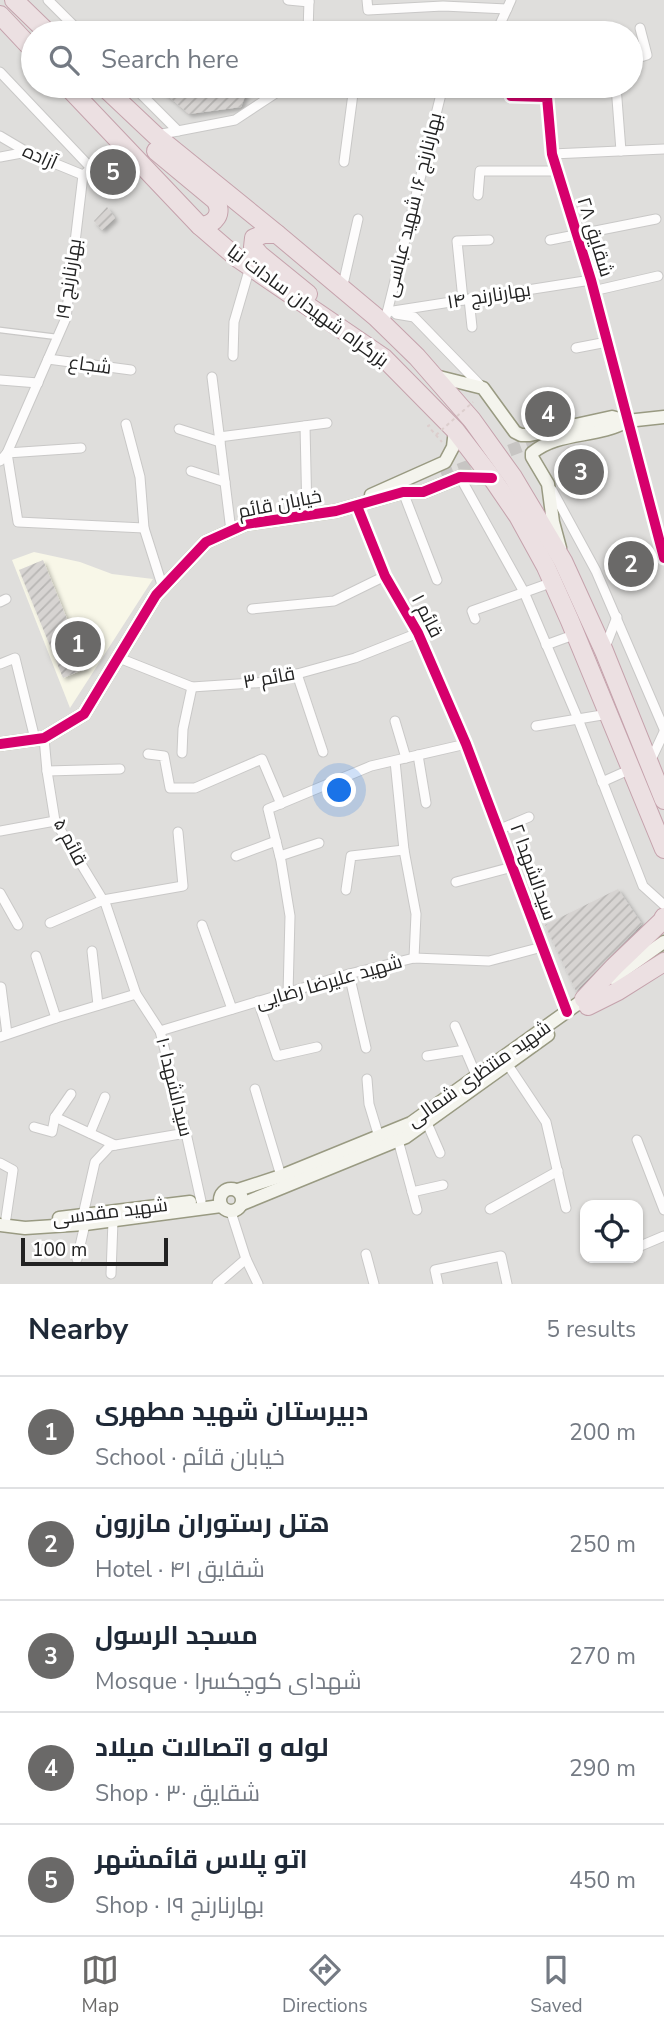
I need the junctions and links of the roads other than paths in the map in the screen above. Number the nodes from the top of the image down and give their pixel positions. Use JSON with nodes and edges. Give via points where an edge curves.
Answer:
{"nodes":[{"id":1,"x":48,"y":0,"type":"edge"},
{"id":2,"x":288,"y":0,"type":"edge"},
{"id":3,"x":367,"y":0,"type":"edge"},
{"id":4,"x":21,"y":1,"type":"edge"},
{"id":5,"x":309,"y":1,"type":"edge"},
{"id":6,"x":509,"y":5,"type":"edge"},
{"id":7,"x":0,"y":15,"type":"edge"},
{"id":8,"x":38,"y":21,"type":"edge"},
{"id":9,"x":69,"y":21,"type":"edge"},
{"id":10,"x":308,"y":21,"type":"edge"},
{"id":11,"x":502,"y":21,"type":"edge"},
{"id":12,"x":21,"y":37,"type":"edge"},
{"id":13,"x":643,"y":40,"type":"edge"},
{"id":14,"x":643,"y":56,"type":"edge"},
{"id":15,"x":0,"y":72,"type":"edge"},
{"id":16,"x":21,"y":96,"type":"edge"},
{"id":17,"x":23,"y":98,"type":"edge"},
{"id":18,"x":78,"y":98,"type":"edge"},
{"id":19,"x":112,"y":98,"type":"edge"},
{"id":20,"x":115,"y":98,"type":"edge"},
{"id":21,"x":145,"y":98,"type":"edge"},
{"id":22,"x":268,"y":98,"type":"edge"},
{"id":23,"x":352,"y":98,"type":"edge"},
{"id":24,"x":440,"y":98,"type":"edge"},
{"id":25,"x":547,"y":98,"type":"edge"},
{"id":26,"x":617,"y":98,"type":"edge"},
{"id":27,"x":178,"y":131,"type":"junction"},
{"id":28,"x":155,"y":135,"type":"junction"},
{"id":29,"x":0,"y":136,"type":"edge"},
{"id":30,"x":122,"y":144,"type":"junction"},
{"id":31,"x":664,"y":149,"type":"edge"},
{"id":32,"x":621,"y":151,"type":"junction"},
{"id":33,"x":27,"y":152,"type":"junction"},
{"id":34,"x":552,"y":154,"type":"junction"},
{"id":35,"x":0,"y":157,"type":"edge"},
{"id":36,"x":344,"y":162,"type":"dead end"},
{"id":37,"x":557,"y":171,"type":"junction"},
{"id":38,"x":87,"y":172,"type":"junction"},
{"id":39,"x":478,"y":195,"type":"dead end"},
{"id":40,"x":358,"y":219,"type":"dead end"},
{"id":41,"x":656,"y":219,"type":"dead end"},
{"id":42,"x":200,"y":226,"type":"junction"},
{"id":43,"x":277,"y":234,"type":"junction"},
{"id":44,"x":577,"y":234,"type":"junction"},
{"id":45,"x":489,"y":240,"type":"dead end"},
{"id":46,"x":550,"y":240,"type":"dead end"},
{"id":47,"x":250,"y":267,"type":"junction"},
{"id":48,"x":658,"y":276,"type":"dead end"},
{"id":49,"x":592,"y":286,"type":"junction"},
{"id":50,"x":342,"y":289,"type":"junction"},
{"id":51,"x":466,"y":300,"type":"junction"},
{"id":52,"x":385,"y":318,"type":"junction"},
{"id":53,"x":472,"y":327,"type":"dead end"},
{"id":54,"x":0,"y":330,"type":"edge"},
{"id":55,"x":58,"y":337,"type":"junction"},
{"id":56,"x":358,"y":342,"type":"junction"},
{"id":57,"x":607,"y":342,"type":"junction"},
{"id":58,"x":576,"y":348,"type":"dead end"},
{"id":59,"x":233,"y":356,"type":"dead end"},
{"id":60,"x":48,"y":359,"type":"junction"},
{"id":61,"x":131,"y":370,"type":"dead end"},
{"id":62,"x":434,"y":376,"type":"junction"},
{"id":63,"x":212,"y":377,"type":"dead end"},
{"id":64,"x":0,"y":380,"type":"edge"},
{"id":65,"x":38,"y":383,"type":"junction"},
{"id":66,"x":483,"y":388,"type":"junction"},
{"id":67,"x":548,"y":405,"type":"dead end"},
{"id":68,"x":664,"y":417,"type":"edge"},
{"id":69,"x":627,"y":421,"type":"junction"},
{"id":70,"x":127,"y":424,"type":"dead end"},
{"id":71,"x":327,"y":424,"type":"dead end"},
{"id":72,"x":305,"y":426,"type":"junction"},
{"id":73,"x":179,"y":429,"type":"dead end"},
{"id":74,"x":557,"y":434,"type":"junction"},
{"id":75,"x":449,"y":437,"type":"junction"},
{"id":76,"x":220,"y":440,"type":"junction"},
{"id":77,"x":81,"y":448,"type":"dead end"},
{"id":78,"x":4,"y":457,"type":"edge"},
{"id":79,"x":191,"y":471,"type":"dead end"},
{"id":80,"x":442,"y":475,"type":"tunnel mouth"},
{"id":81,"x":460,"y":477,"type":"junction"},
{"id":82,"x":492,"y":478,"type":"junction"},
{"id":83,"x":225,"y":482,"type":"junction"},
{"id":84,"x":548,"y":484,"type":"junction"},
{"id":85,"x":403,"y":492,"type":"junction"},
{"id":86,"x":357,"y":506,"type":"junction"},
{"id":87,"x":307,"y":515,"type":"junction"},
{"id":88,"x":144,"y":528,"type":"junction"},
{"id":89,"x":231,"y":531,"type":"junction"},
{"id":90,"x":664,"y":558,"type":"edge"},
{"id":91,"x":563,"y":561,"type":"junction"},
{"id":92,"x":385,"y":576,"type":"junction"},
{"id":93,"x":437,"y":580,"type":"dead end"},
{"id":94,"x":553,"y":582,"type":"junction"},
{"id":95,"x":163,"y":588,"type":"junction"},
{"id":96,"x":524,"y":592,"type":"junction"},
{"id":97,"x":253,"y":609,"type":"dead end"},
{"id":98,"x":617,"y":617,"type":"junction"},
{"id":99,"x":475,"y":619,"type":"dead end"},
{"id":100,"x":418,"y":633,"type":"junction"},
{"id":101,"x":576,"y":634,"type":"junction"},
{"id":102,"x":546,"y":645,"type":"junction"},
{"id":103,"x":604,"y":651,"type":"junction"},
{"id":104,"x":119,"y":658,"type":"junction"},
{"id":105,"x":0,"y":664,"type":"edge"},
{"id":106,"x":297,"y":674,"type":"junction"},
{"id":107,"x":192,"y":687,"type":"junction"},
{"id":108,"x":608,"y":714,"type":"junction"},
{"id":109,"x":578,"y":719,"type":"junction"},
{"id":110,"x":395,"y":722,"type":"dead end"},
{"id":111,"x":536,"y":726,"type":"dead end"},
{"id":112,"x":664,"y":731,"type":"edge"},
{"id":113,"x":39,"y":739,"type":"junction"},
{"id":114,"x":0,"y":744,"type":"edge"},
{"id":115,"x":466,"y":744,"type":"junction"},
{"id":116,"x":323,"y":752,"type":"dead end"},
{"id":117,"x":182,"y":753,"type":"dead end"},
{"id":118,"x":148,"y":754,"type":"dead end"},
{"id":119,"x":418,"y":755,"type":"junction"},
{"id":120,"x":406,"y":758,"type":"junction"},
{"id":121,"x":395,"y":761,"type":"junction"},
{"id":122,"x":649,"y":764,"type":"junction"},
{"id":123,"x":120,"y":769,"type":"dead end"},
{"id":124,"x":631,"y":769,"type":"junction"},
{"id":125,"x":47,"y":771,"type":"junction"},
{"id":126,"x":602,"y":782,"type":"junction"},
{"id":127,"x":664,"y":800,"type":"edge"},
{"id":128,"x":426,"y":803,"type":"dead end"},
{"id":129,"x":281,"y":804,"type":"junction"},
{"id":130,"x":529,"y":817,"type":"dead end"},
{"id":131,"x":55,"y":821,"type":"junction"},
{"id":132,"x":0,"y":831,"type":"edge"},
{"id":133,"x":498,"y":831,"type":"junction"},
{"id":134,"x":178,"y":832,"type":"dead end"},
{"id":135,"x":276,"y":841,"type":"junction"},
{"id":136,"x":319,"y":843,"type":"dead end"},
{"id":137,"x":664,"y":849,"type":"edge"},
{"id":138,"x":404,"y":850,"type":"junction"},
{"id":139,"x":236,"y":856,"type":"dead end"},
{"id":140,"x":279,"y":856,"type":"junction"},
{"id":141,"x":512,"y":867,"type":"junction"},
{"id":142,"x":456,"y":882,"type":"dead end"},
{"id":143,"x":346,"y":890,"type":"dead end"},
{"id":144,"x":0,"y":893,"type":"edge"},
{"id":145,"x":103,"y":900,"type":"junction"},
{"id":146,"x":664,"y":905,"type":"edge"},
{"id":147,"x":664,"y":917,"type":"edge"},
{"id":148,"x":50,"y":923,"type":"dead end"},
{"id":149,"x":18,"y":925,"type":"dead end"},
{"id":150,"x":202,"y":925,"type":"dead end"},
{"id":151,"x":664,"y":942,"type":"edge"},
{"id":152,"x":542,"y":947,"type":"junction"},
{"id":153,"x":664,"y":950,"type":"edge"},
{"id":154,"x":92,"y":951,"type":"dead end"},
{"id":155,"x":36,"y":956,"type":"dead end"},
{"id":156,"x":414,"y":958,"type":"junction"},
{"id":157,"x":664,"y":962,"type":"edge"},
{"id":158,"x":349,"y":974,"type":"junction"},
{"id":159,"x":1,"y":986,"type":"edge"},
{"id":160,"x":136,"y":994,"type":"junction"},
{"id":161,"x":288,"y":994,"type":"junction"},
{"id":162,"x":258,"y":1001,"type":"junction"},
{"id":163,"x":586,"y":1002,"type":"junction"},
{"id":164,"x":98,"y":1005,"type":"junction"},
{"id":165,"x":232,"y":1009,"type":"junction"},
{"id":166,"x":567,"y":1012,"type":"junction"},
{"id":167,"x":56,"y":1018,"type":"junction"},
{"id":168,"x":455,"y":1026,"type":"dead end"},
{"id":169,"x":160,"y":1031,"type":"junction"},
{"id":170,"x":4,"y":1035,"type":"edge"},
{"id":171,"x":317,"y":1047,"type":"dead end"},
{"id":172,"x":366,"y":1048,"type":"dead end"},
{"id":173,"x":465,"y":1050,"type":"junction"},
{"id":174,"x":427,"y":1056,"type":"dead end"},
{"id":175,"x":508,"y":1065,"type":"junction"},
{"id":176,"x":476,"y":1075,"type":"junction"},
{"id":177,"x":367,"y":1079,"type":"dead end"},
{"id":178,"x":255,"y":1089,"type":"dead end"},
{"id":179,"x":71,"y":1094,"type":"dead end"},
{"id":180,"x":106,"y":1097,"type":"dead end"},
{"id":181,"x":55,"y":1117,"type":"junction"},
{"id":182,"x":427,"y":1123,"type":"junction"},
{"id":183,"x":34,"y":1127,"type":"dead end"},
{"id":184,"x":90,"y":1133,"type":"junction"},
{"id":185,"x":186,"y":1133,"type":"junction"},
{"id":186,"x":379,"y":1137,"type":"junction"},
{"id":187,"x":398,"y":1140,"type":"junction"},
{"id":188,"x":637,"y":1140,"type":"dead end"},
{"id":189,"x":115,"y":1145,"type":"junction"},
{"id":190,"x":440,"y":1153,"type":"dead end"},
{"id":191,"x":0,"y":1163,"type":"edge"},
{"id":192,"x":558,"y":1171,"type":"junction"},
{"id":193,"x":281,"y":1176,"type":"junction"},
{"id":194,"x":443,"y":1185,"type":"dead end"},
{"id":195,"x":238,"y":1191,"type":"junction"},
{"id":196,"x":412,"y":1192,"type":"junction"},
{"id":197,"x":242,"y":1203,"type":"junction"},
{"id":198,"x":201,"y":1205,"type":"junction"},
{"id":199,"x":224,"y":1206,"type":"junction"},
{"id":200,"x":566,"y":1208,"type":"dead end"},
{"id":201,"x":489,"y":1209,"type":"dead end"},
{"id":202,"x":417,"y":1210,"type":"dead end"},
{"id":203,"x":664,"y":1210,"type":"edge"},
{"id":204,"x":84,"y":1220,"type":"junction"},
{"id":205,"x":113,"y":1221,"type":"junction"},
{"id":206,"x":2,"y":1222,"type":"edge"},
{"id":207,"x":664,"y":1236,"type":"edge"},
{"id":208,"x":643,"y":1245,"type":"edge"},
{"id":209,"x":366,"y":1254,"type":"dead end"},
{"id":210,"x":77,"y":1259,"type":"dead end"},
{"id":211,"x":246,"y":1259,"type":"junction"},
{"id":212,"x":111,"y":1274,"type":"dead end"},
{"id":213,"x":216,"y":1284,"type":"edge"},
{"id":214,"x":258,"y":1284,"type":"edge"},
{"id":215,"x":374,"y":1284,"type":"edge"},
{"id":216,"x":438,"y":1284,"type":"edge"},
{"id":217,"x":507,"y":1284,"type":"edge"}],
"edges":[{"from":1,"to":9,"type":"street"},
{"from":2,"to":5,"type":"street"},
{"from":3,"to":6,"type":"street","via":[[368,10]]},
{"from":4,"to":8,"type":"highway"},
{"from":5,"to":10,"type":"street"},
{"from":6,"to":11,"type":"street"},
{"from":7,"to":12,"type":"highway"},
{"from":13,"to":14,"type":"street","via":[[647,55]]},
{"from":15,"to":16,"type":"street"},
{"from":17,"to":38,"type":"street"},
{"from":18,"to":30,"type":"highway","name":"بزرگراه شهیدان سادات نیا"},
{"from":19,"to":42,"type":"highway","via":[[152,148],[215,200],[219,206],[215,221]]},
{"from":20,"to":28,"type":"highway","name":"بزرگراه شهیدان سادات نیا"},
{"from":21,"to":27,"type":"street"},
{"from":22,"to":27,"type":"street","via":[[235,120]]},
{"from":23,"to":36,"type":"street"},
{"from":24,"to":52,"type":"street","name":"بهارنارنج ۱۶ شهید عباسی"},
{"from":25,"to":34,"type":"street","name":"شقایق ۲۸"},
{"from":26,"to":32,"type":"street"},
{"from":27,"to":28,"type":"street"},
{"from":28,"to":43,"type":"highway","name":"بزرگراه شهیدان سادات نیا"},
{"from":29,"to":33,"type":"street","name":"آزاده"},
{"from":30,"to":38,"type":"street"},
{"from":30,"to":42,"type":"highway","name":"بزرگراه شهیدان سادات نیا"},
{"from":31,"to":32,"type":"street"},
{"from":32,"to":34,"type":"street"},
{"from":33,"to":35,"type":"street"},
{"from":33,"to":38,"type":"street","name":"آزاده"},
{"from":34,"to":37,"type":"street","name":"شقایق ۲۸"},
{"from":37,"to":39,"type":"street","via":[[480,171]]},
{"from":37,"to":44,"type":"street","name":"شقایق ۲۸"},
{"from":38,"to":55,"type":"street","name":"بهارنارنج ۱۹","via":[[66,318]]},
{"from":40,"to":50,"type":"street"},
{"from":41,"to":44,"type":"street"},
{"from":42,"to":47,"type":"highway","name":"بزرگراه شهیدان سادات نیا"},
{"from":43,"to":50,"type":"highway","name":"بزرگراه شهیدان سادات نیا"},
{"from":43,"to":56,"type":"highway","via":[[254,238],[253,247]]},
{"from":44,"to":46,"type":"street"},
{"from":44,"to":49,"type":"street","name":"شقایق ۲۸"},
{"from":45,"to":51,"type":"street","via":[[457,241]]},
{"from":47,"to":56,"type":"highway","name":"بزرگراه شهیدان سادات نیا"},
{"from":47,"to":59,"type":"street","via":[[234,322]]},
{"from":48,"to":49,"type":"street","name":"بهارنارنج ۱۴"},
{"from":49,"to":51,"type":"street","name":"بهارنارنج ۱۴"},
{"from":49,"to":57,"type":"street","name":"شقایق ۲۸"},
{"from":50,"to":52,"type":"highway","name":"بزرگراه شهیدان سادات نیا"},
{"from":51,"to":52,"type":"street","name":"بهارنارنج ۱۴"},
{"from":51,"to":53,"type":"street"},
{"from":52,"to":62,"type":"highway","name":"بزرگراه شهیدان سادات نیا"},
{"from":52,"to":66,"type":"street","via":[[414,317]]},
{"from":54,"to":55,"type":"lane"},
{"from":55,"to":60,"type":"street","name":"بهارنارنج ۱۹"},
{"from":56,"to":75,"type":"highway","name":"بزرگراه شهیدان سادات نیا","via":[[384,358]]},
{"from":57,"to":58,"type":"street"},
{"from":57,"to":69,"type":"street","name":"شقایق ۲۸"},
{"from":60,"to":61,"type":"street","name":"شجاع"},
{"from":60,"to":65,"type":"street","name":"بهارنارنج ۱۹"},
{"from":62,"to":66,"type":"main road"},
{"from":62,"to":91,"type":"highway","name":"بزرگراه شهیدان سادات نیا","via":[[513,477]]},
{"from":63,"to":76,"type":"street"},
{"from":64,"to":65,"type":"street"},
{"from":65,"to":78,"type":"street","name":"بهارنارنج ۱۹"},
{"from":66,"to":74,"type":"main road","via":[[515,432]]},
{"from":67,"to":74,"type":"street"},
{"from":68,"to":69,"type":"main road"},
{"from":69,"to":74,"type":"main road","via":[[615,428]]},
{"from":69,"to":90,"type":"street","name":"شقایق ۲۸"},
{"from":70,"to":88,"type":"street"},
{"from":71,"to":72,"type":"street"},
{"from":72,"to":76,"type":"street"},
{"from":72,"to":87,"type":"street"},
{"from":73,"to":76,"type":"street"},
{"from":74,"to":84,"type":"main road","via":[[532,453]]},
{"from":75,"to":82,"type":"highway","name":"بزرگراه شهیدان سادات نیا"},
{"from":75,"to":86,"type":"main road","via":[[451,454],[445,463],[369,496]]},
{"from":76,"to":83,"type":"street"},
{"from":77,"to":78,"type":"street"},
{"from":78,"to":88,"type":"street","via":[[18,522]]},
{"from":79,"to":83,"type":"street"},
{"from":80,"to":85,"type":"main road"},
{"from":81,"to":82,"type":"main road","name":"خیابان قائم"},
{"from":81,"to":85,"type":"main road","name":"خیابان قائم","via":[[424,492]]},
{"from":81,"to":96,"type":"street"},
{"from":82,"to":94,"type":"highway","name":"بزرگراه شهیدان سادات نیا"},
{"from":83,"to":89,"type":"street"},
{"from":84,"to":91,"type":"main road"},
{"from":84,"to":98,"type":"street"},
{"from":85,"to":86,"type":"main road","name":"خیابان قائم"},
{"from":85,"to":93,"type":"street"},
{"from":86,"to":87,"type":"main road","name":"خیابان قائم"},
{"from":86,"to":92,"type":"street","name":"قائم ۱"},
{"from":87,"to":89,"type":"main road","name":"خیابان قائم","via":[[246,524]]},
{"from":88,"to":95,"type":"street"},
{"from":89,"to":95,"type":"main road","name":"خیابان قائم","via":[[206,542]]},
{"from":91,"to":103,"type":"highway","name":"بزرگراه شهیدان سادات نیا"},
{"from":92,"to":97,"type":"street","via":[[334,601]]},
{"from":92,"to":100,"type":"street","name":"قائم ۱"},
{"from":94,"to":96,"type":"street"},
{"from":94,"to":101,"type":"highway","name":"بزرگراه شهیدان سادات نیا"},
{"from":95,"to":104,"type":"main road","name":"خیابان قائم"},
{"from":96,"to":99,"type":"street","via":[[472,611]]},
{"from":96,"to":102,"type":"street"},
{"from":98,"to":103,"type":"street"},
{"from":98,"to":112,"type":"street"},
{"from":100,"to":106,"type":"street","name":"قائم ۳"},
{"from":100,"to":115,"type":"street","name":"قائم ۱"},
{"from":101,"to":102,"type":"street"},
{"from":101,"to":108,"type":"highway","name":"بزرگراه شهیدان سادات نیا"},
{"from":102,"to":109,"type":"street"},
{"from":103,"to":122,"type":"highway","name":"بزرگراه شهیدان سادات نیا"},
{"from":104,"to":107,"type":"street","name":"قائم ۳"},
{"from":104,"to":113,"type":"main road","name":"خیابان قائم","via":[[84,714]]},
{"from":105,"to":113,"type":"street","name":"قائم ۵","via":[[15,658]]},
{"from":106,"to":107,"type":"street","name":"قائم ۳","via":[[268,682]]},
{"from":106,"to":116,"type":"street"},
{"from":107,"to":117,"type":"street"},
{"from":108,"to":109,"type":"street"},
{"from":108,"to":124,"type":"highway","name":"بزرگراه شهیدان سادات نیا"},
{"from":109,"to":111,"type":"street"},
{"from":109,"to":126,"type":"street"},
{"from":110,"to":120,"type":"street"},
{"from":112,"to":122,"type":"street"},
{"from":113,"to":114,"type":"main road","name":"خیابان قائم"},
{"from":113,"to":125,"type":"street","name":"قائم ۵"},
{"from":115,"to":119,"type":"street"},
{"from":115,"to":133,"type":"street","name":"سیدالشهدا ۲"},
{"from":118,"to":129,"type":"street","via":[[164,756],[170,788],[195,788],[262,759]]},
{"from":119,"to":120,"type":"street"},
{"from":119,"to":128,"type":"street"},
{"from":120,"to":121,"type":"street"},
{"from":121,"to":129,"type":"street","via":[[371,766]]},
{"from":121,"to":138,"type":"street"},
{"from":122,"to":127,"type":"highway","name":"بزرگراه شهیدان سادات نیا"},
{"from":123,"to":125,"type":"street"},
{"from":124,"to":126,"type":"street"},
{"from":124,"to":137,"type":"highway","name":"بزرگراه شهیدان سادات نیا"},
{"from":125,"to":131,"type":"street","name":"قائم ۵"},
{"from":126,"to":146,"type":"street","via":[[643,886]]},
{"from":129,"to":135,"type":"street","via":[[268,809]]},
{"from":130,"to":133,"type":"street"},
{"from":131,"to":132,"type":"street"},
{"from":131,"to":145,"type":"street","name":"قائم ۵"},
{"from":133,"to":141,"type":"street","name":"سیدالشهدا ۲"},
{"from":134,"to":145,"type":"street","via":[[183,886]]},
{"from":135,"to":139,"type":"street"},
{"from":135,"to":140,"type":"street"},
{"from":136,"to":140,"type":"street"},
{"from":138,"to":143,"type":"street","via":[[351,856]]},
{"from":138,"to":156,"type":"street","via":[[416,914]]},
{"from":140,"to":161,"type":"street","via":[[290,916]]},
{"from":141,"to":142,"type":"street"},
{"from":141,"to":152,"type":"street","name":"سیدالشهدا ۲"},
{"from":144,"to":149,"type":"street"},
{"from":145,"to":148,"type":"street"},
{"from":145,"to":160,"type":"street","name":"سیدالشهدا ۱۰"},
{"from":147,"to":163,"type":"highway"},
{"from":150,"to":165,"type":"street"},
{"from":151,"to":163,"type":"main road","name":"شهید منتظری شمالی"},
{"from":152,"to":156,"type":"street","name":"شهید علیرضا رضایی","via":[[489,961]]},
{"from":152,"to":166,"type":"street","name":"سیدالشهدا ۲"},
{"from":153,"to":163,"type":"main road","name":"شهید منتظری شمالی"},
{"from":154,"to":164,"type":"street"},
{"from":155,"to":167,"type":"street"},
{"from":156,"to":158,"type":"street","name":"شهید علیرضا رضایی"},
{"from":157,"to":163,"type":"highway","via":[[637,980]]},
{"from":158,"to":161,"type":"street","name":"شهید علیرضا رضایی"},
{"from":158,"to":172,"type":"street"},
{"from":159,"to":170,"type":"street"},
{"from":160,"to":164,"type":"street"},
{"from":160,"to":169,"type":"street","name":"سیدالشهدا ۱۰"},
{"from":161,"to":162,"type":"street","name":"شهید علیرضا رضایی"},
{"from":162,"to":165,"type":"street","name":"شهید علیرضا رضایی"},
{"from":162,"to":171,"type":"street","via":[[277,1056]]},
{"from":163,"to":166,"type":"main road","name":"شهید منتظری شمالی"},
{"from":163,"to":175,"type":"main road","name":"شهید منتظری شمالی"},
{"from":164,"to":167,"type":"street"},
{"from":165,"to":169,"type":"street","name":"شهید علیرضا رضایی"},
{"from":166,"to":176,"type":"main road","name":"شهید منتظری شمالی"},
{"from":167,"to":170,"type":"street"},
{"from":168,"to":173,"type":"street"},
{"from":169,"to":185,"type":"street","name":"سیدالشهدا ۱۰"},
{"from":173,"to":174,"type":"street"},
{"from":173,"to":176,"type":"street"},
{"from":175,"to":182,"type":"main road","name":"شهید منتظری شمالی"},
{"from":175,"to":192,"type":"street","via":[[546,1122]]},
{"from":176,"to":186,"type":"main road","name":"شهید منتظری شمالی","via":[[411,1123]]},
{"from":177,"to":186,"type":"street"},
{"from":178,"to":193,"type":"street"},
{"from":179,"to":181,"type":"street"},
{"from":180,"to":184,"type":"street"},
{"from":181,"to":183,"type":"street","via":[[52,1132]]},
{"from":181,"to":184,"type":"street"},
{"from":182,"to":187,"type":"main road","name":"شهید منتظری شمالی"},
{"from":182,"to":190,"type":"street"},
{"from":184,"to":189,"type":"street"},
{"from":185,"to":189,"type":"street"},
{"from":185,"to":198,"type":"street","name":"سیدالشهدا ۱۰"},
{"from":186,"to":193,"type":"main road","name":"شهید منتظری شمالی"},
{"from":187,"to":196,"type":"street"},
{"from":187,"to":197,"type":"main road","name":"شهید منتظری شمالی"},
{"from":188,"to":203,"type":"street"},
{"from":189,"to":204,"type":"street","via":[[95,1162]]},
{"from":191,"to":206,"type":"street","via":[[13,1170]]},
{"from":192,"to":200,"type":"street"},
{"from":192,"to":201,"type":"street"},
{"from":193,"to":195,"type":"main road","name":"شهید منتظری شمالی"},
{"from":194,"to":196,"type":"street"},
{"from":195,"to":197,"type":"main road"},
{"from":195,"to":199,"type":"main road","name":"شهید منتظری شمالی","via":[[226,1189]]},
{"from":196,"to":202,"type":"street"},
{"from":197,"to":199,"type":"main road","name":"شهید منتظری شمالی","via":[[238,1209]]},
{"from":198,"to":199,"type":"main road","name":"شهید مقدسی"},
{"from":198,"to":204,"type":"main road","name":"شهید مقدسی"},
{"from":198,"to":205,"type":"main road","name":"شهید مقدسی"},
{"from":199,"to":211,"type":"street"},
{"from":204,"to":205,"type":"main road","name":"شهید مقدسی"},
{"from":204,"to":206,"type":"main road","name":"شهید مقدسی"},
{"from":204,"to":210,"type":"street"},
{"from":205,"to":212,"type":"street"},
{"from":207,"to":208,"type":"street"},
{"from":209,"to":215,"type":"street"},
{"from":211,"to":213,"type":"street"},
{"from":211,"to":214,"type":"street"},
{"from":216,"to":217,"type":"street","via":[[435,1270],[501,1255]]}]}
